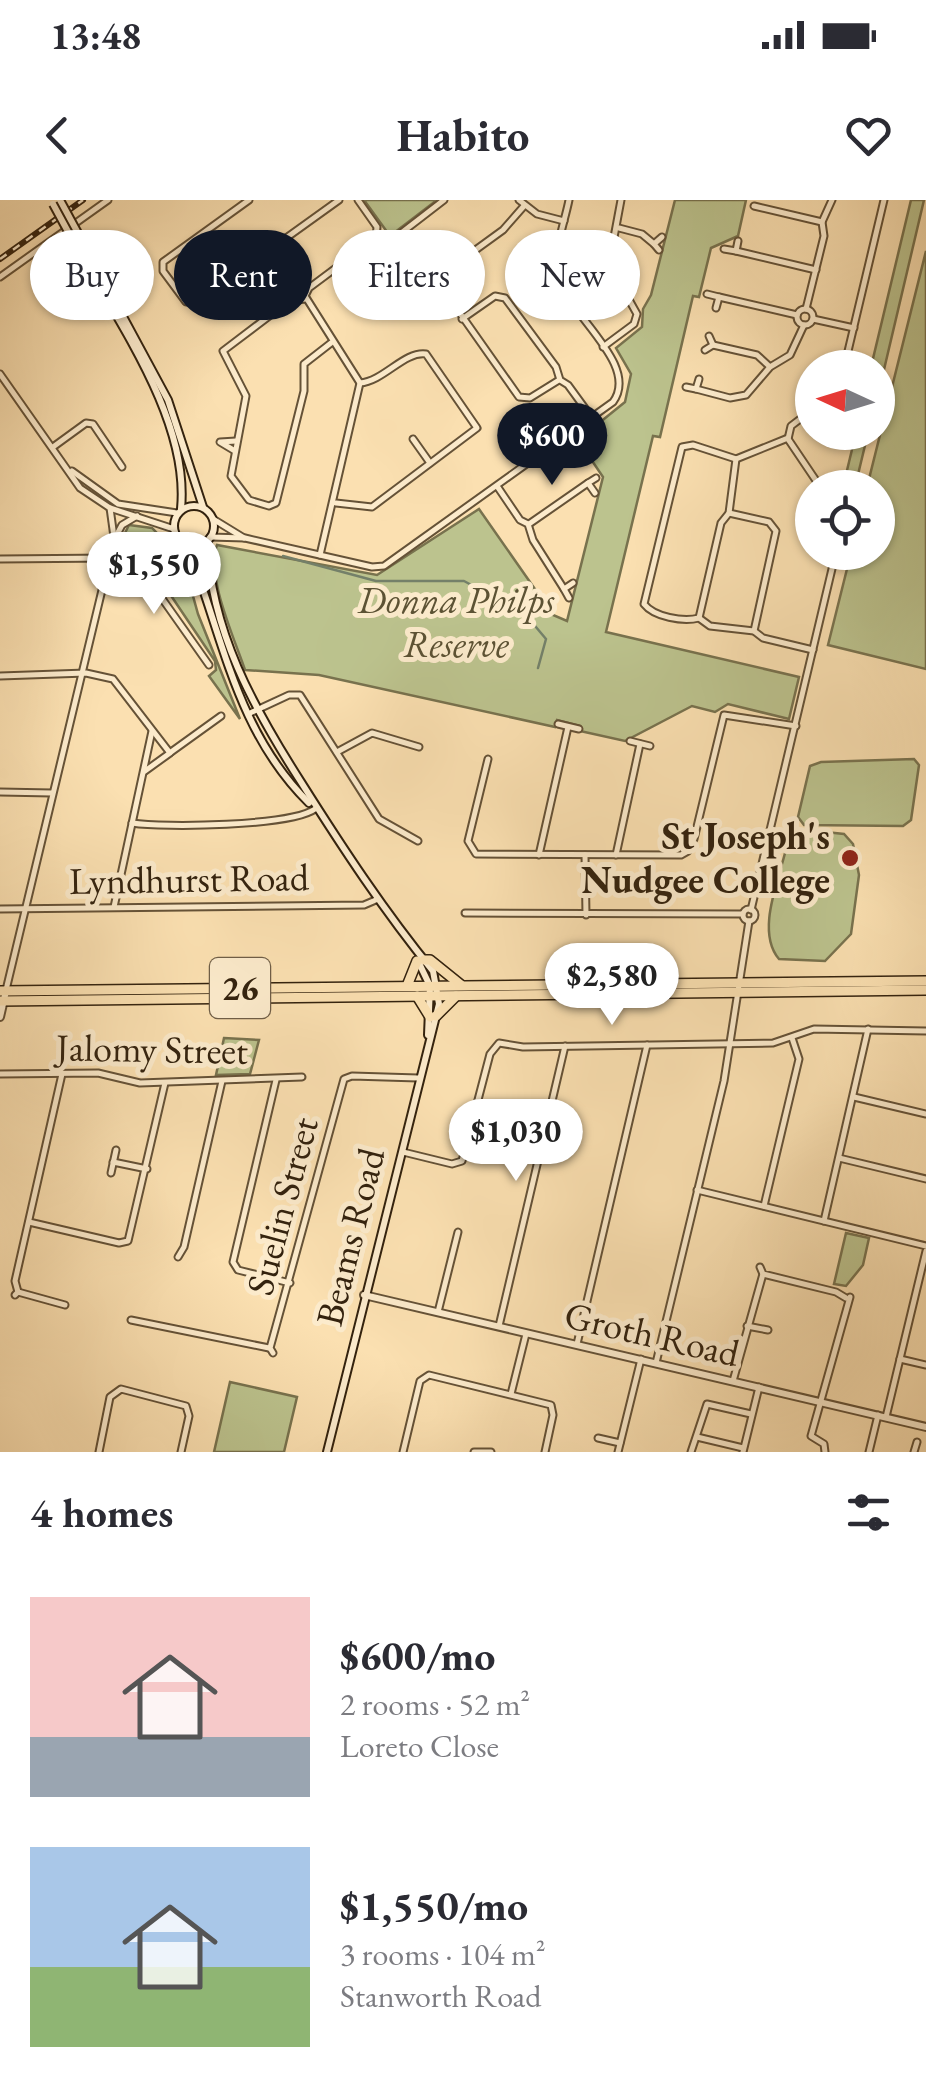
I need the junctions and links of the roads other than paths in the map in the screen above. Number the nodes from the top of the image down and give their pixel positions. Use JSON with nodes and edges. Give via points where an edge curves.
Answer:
{"nodes":[{"id":1,"x":108,"y":200,"type":"edge"},
{"id":2,"x":248,"y":200,"type":"edge"},
{"id":3,"x":339,"y":200,"type":"edge"},
{"id":4,"x":358,"y":200,"type":"edge"},
{"id":5,"x":444,"y":200,"type":"edge"},
{"id":6,"x":569,"y":200,"type":"edge"},
{"id":7,"x":621,"y":200,"type":"edge"},
{"id":8,"x":832,"y":200,"type":"edge"},
{"id":9,"x":884,"y":200,"type":"edge"},
{"id":10,"x":55,"y":202,"type":"edge"},
{"id":11,"x":522,"y":203,"type":"edge"},
{"id":12,"x":751,"y":206,"type":"edge"},
{"id":13,"x":564,"y":221,"type":"junction"},
{"id":14,"x":822,"y":222,"type":"junction"},
{"id":15,"x":619,"y":228,"type":"junction"},
{"id":16,"x":72,"y":230,"type":"edge"},
{"id":17,"x":377,"y":230,"type":"edge"},
{"id":18,"x":405,"y":230,"type":"edge"},
{"id":19,"x":662,"y":237,"type":"dead end"},
{"id":20,"x":738,"y":240,"type":"dead end"},
{"id":21,"x":485,"y":243,"type":"edge"},
{"id":22,"x":724,"y":248,"type":"dead end"},
{"id":23,"x":736,"y":251,"type":"junction"},
{"id":24,"x":816,"y":270,"type":"junction"},
{"id":25,"x":0,"y":277,"type":"edge"},
{"id":26,"x":707,"y":294,"type":"dead end"},
{"id":27,"x":718,"y":297,"type":"junction"},
{"id":28,"x":485,"y":302,"type":"edge"},
{"id":29,"x":716,"y":308,"type":"dead end"},
{"id":30,"x":806,"y":309,"type":"junction"},
{"id":31,"x":312,"y":311,"type":"edge"},
{"id":32,"x":797,"y":315,"type":"junction"},
{"id":33,"x":813,"y":318,"type":"junction"},
{"id":34,"x":118,"y":320,"type":"edge"},
{"id":35,"x":123,"y":320,"type":"edge"},
{"id":36,"x":265,"y":320,"type":"edge"},
{"id":37,"x":463,"y":320,"type":"edge"},
{"id":38,"x":804,"y":325,"type":"junction"},
{"id":39,"x":854,"y":328,"type":"junction"},
{"id":40,"x":709,"y":336,"type":"dead end"},
{"id":41,"x":331,"y":343,"type":"junction"},
{"id":42,"x":713,"y":345,"type":"junction"},
{"id":43,"x":603,"y":347,"type":"junction"},
{"id":44,"x":705,"y":350,"type":"dead end"},
{"id":45,"x":848,"y":350,"type":"edge"},
{"id":46,"x":770,"y":368,"type":"junction"},
{"id":47,"x":1,"y":376,"type":"edge"},
{"id":48,"x":698,"y":379,"type":"dead end"},
{"id":49,"x":560,"y":380,"type":"junction"},
{"id":50,"x":360,"y":383,"type":"junction"},
{"id":51,"x":686,"y":387,"type":"dead end"},
{"id":52,"x":696,"y":389,"type":"junction"},
{"id":53,"x":592,"y":418,"type":"junction"},
{"id":54,"x":795,"y":423,"type":"edge"},
{"id":55,"x":788,"y":438,"type":"junction"},
{"id":56,"x":413,"y":439,"type":"dead end"},
{"id":57,"x":237,"y":441,"type":"junction"},
{"id":58,"x":53,"y":447,"type":"junction"},
{"id":59,"x":235,"y":450,"type":"junction"},
{"id":60,"x":736,"y":459,"type":"junction"},
{"id":61,"x":430,"y":463,"type":"junction"},
{"id":62,"x":122,"y":467,"type":"dead end"},
{"id":63,"x":70,"y":469,"type":"junction"},
{"id":64,"x":809,"y":470,"type":"edge"},
{"id":65,"x":596,"y":478,"type":"dead end"},
{"id":66,"x":588,"y":483,"type":"junction"},
{"id":67,"x":498,"y":486,"type":"junction"},
{"id":68,"x":594,"y":493,"type":"dead end"},
{"id":69,"x":336,"y":502,"type":"junction"},
{"id":70,"x":203,"y":507,"type":"junction"},
{"id":71,"x":110,"y":508,"type":"junction"},
{"id":72,"x":179,"y":512,"type":"junction"},
{"id":73,"x":728,"y":512,"type":"junction"},
{"id":74,"x":137,"y":516,"type":"junction"},
{"id":75,"x":213,"y":519,"type":"junction"},
{"id":76,"x":528,"y":524,"type":"junction"},
{"id":77,"x":174,"y":530,"type":"junction"},
{"id":78,"x":244,"y":538,"type":"junction"},
{"id":79,"x":209,"y":539,"type":"junction"},
{"id":80,"x":114,"y":540,"type":"junction"},
{"id":81,"x":187,"y":545,"type":"junction"},
{"id":82,"x":112,"y":549,"type":"junction"},
{"id":83,"x":320,"y":555,"type":"junction"},
{"id":84,"x":110,"y":558,"type":"junction"},
{"id":85,"x":0,"y":559,"type":"edge"},
{"id":86,"x":832,"y":570,"type":"edge"},
{"id":87,"x":573,"y":584,"type":"dead end"},
{"id":88,"x":564,"y":589,"type":"junction"},
{"id":89,"x":570,"y":598,"type":"dead end"},
{"id":90,"x":699,"y":618,"type":"junction"},
{"id":91,"x":754,"y":631,"type":"junction"},
{"id":92,"x":813,"y":650,"type":"junction"},
{"id":93,"x":210,"y":664,"type":"dead end"},
{"id":94,"x":82,"y":674,"type":"junction"},
{"id":95,"x":0,"y":676,"type":"edge"},
{"id":96,"x":256,"y":710,"type":"junction"},
{"id":97,"x":248,"y":714,"type":"junction"},
{"id":98,"x":222,"y":716,"type":"dead end"},
{"id":99,"x":558,"y":724,"type":"dead end"},
{"id":100,"x":796,"y":726,"type":"junction"},
{"id":101,"x":568,"y":727,"type":"junction"},
{"id":102,"x":579,"y":730,"type":"dead end"},
{"id":103,"x":152,"y":731,"type":"junction"},
{"id":104,"x":630,"y":741,"type":"dead end"},
{"id":105,"x":640,"y":744,"type":"junction"},
{"id":106,"x":419,"y":746,"type":"dead end"},
{"id":107,"x":650,"y":746,"type":"dead end"},
{"id":108,"x":337,"y":752,"type":"junction"},
{"id":109,"x":170,"y":753,"type":"junction"},
{"id":110,"x":488,"y":759,"type":"dead end"},
{"id":111,"x":144,"y":771,"type":"junction"},
{"id":112,"x":0,"y":792,"type":"edge"},
{"id":113,"x":54,"y":793,"type":"junction"},
{"id":114,"x":315,"y":809,"type":"junction"},
{"id":115,"x":132,"y":823,"type":"junction"},
{"id":116,"x":418,"y":840,"type":"dead end"},
{"id":117,"x":586,"y":855,"type":"junction"},
{"id":118,"x":616,"y":855,"type":"junction"},
{"id":119,"x":539,"y":856,"type":"junction"},
{"id":120,"x":378,"y":900,"type":"junction"},
{"id":121,"x":114,"y":907,"type":"junction"},
{"id":122,"x":0,"y":908,"type":"edge"},
{"id":123,"x":26,"y":909,"type":"junction"},
{"id":124,"x":751,"y":910,"type":"junction"},
{"id":125,"x":464,"y":913,"type":"dead end"},
{"id":126,"x":743,"y":914,"type":"junction"},
{"id":127,"x":586,"y":915,"type":"junction"},
{"id":128,"x":748,"y":921,"type":"junction"},
{"id":129,"x":419,"y":957,"type":"junction"},
{"id":130,"x":926,"y":981,"type":"edge"},
{"id":131,"x":406,"y":986,"type":"junction"},
{"id":132,"x":736,"y":988,"type":"junction"},
{"id":133,"x":926,"y":990,"type":"edge"},
{"id":134,"x":435,"y":991,"type":"junction"},
{"id":135,"x":458,"y":991,"type":"junction"},
{"id":136,"x":2,"y":996,"type":"edge"},
{"id":137,"x":417,"y":996,"type":"junction"},
{"id":138,"x":433,"y":1016,"type":"junction"},
{"id":139,"x":0,"y":1017,"type":"edge"},
{"id":140,"x":868,"y":1029,"type":"junction"},
{"id":141,"x":926,"y":1031,"type":"edge"},
{"id":142,"x":792,"y":1038,"type":"junction"},
{"id":143,"x":730,"y":1044,"type":"junction"},
{"id":144,"x":647,"y":1045,"type":"junction"},
{"id":145,"x":565,"y":1046,"type":"junction"},
{"id":146,"x":0,"y":1074,"type":"edge"},
{"id":147,"x":62,"y":1074,"type":"junction"},
{"id":148,"x":302,"y":1077,"type":"dead end"},
{"id":149,"x":276,"y":1078,"type":"junction"},
{"id":150,"x":418,"y":1078,"type":"junction"},
{"id":151,"x":222,"y":1081,"type":"junction"},
{"id":152,"x":166,"y":1083,"type":"junction"},
{"id":153,"x":854,"y":1097,"type":"junction"},
{"id":154,"x":926,"y":1114,"type":"edge"},
{"id":155,"x":469,"y":1138,"type":"junction"},
{"id":156,"x":116,"y":1150,"type":"dead end"},
{"id":157,"x":400,"y":1151,"type":"junction"},
{"id":158,"x":541,"y":1154,"type":"junction"},
{"id":159,"x":839,"y":1158,"type":"junction"},
{"id":160,"x":113,"y":1162,"type":"junction"},
{"id":161,"x":147,"y":1168,"type":"junction"},
{"id":162,"x":111,"y":1172,"type":"dead end"},
{"id":163,"x":926,"y":1179,"type":"edge"},
{"id":164,"x":697,"y":1190,"type":"junction"},
{"id":165,"x":764,"y":1206,"type":"junction"},
{"id":166,"x":824,"y":1220,"type":"junction"},
{"id":167,"x":29,"y":1222,"type":"junction"},
{"id":168,"x":458,"y":1232,"type":"dead end"},
{"id":169,"x":926,"y":1249,"type":"edge"},
{"id":170,"x":178,"y":1256,"type":"dead end"},
{"id":171,"x":290,"y":1283,"type":"junction"},
{"id":172,"x":364,"y":1294,"type":"junction"},
{"id":173,"x":66,"y":1305,"type":"dead end"},
{"id":174,"x":438,"y":1312,"type":"junction"},
{"id":175,"x":131,"y":1320,"type":"dead end"},
{"id":176,"x":499,"y":1326,"type":"junction"},
{"id":177,"x":747,"y":1326,"type":"junction"},
{"id":178,"x":768,"y":1330,"type":"dead end"},
{"id":179,"x":526,"y":1332,"type":"junction"},
{"id":180,"x":577,"y":1344,"type":"junction"},
{"id":181,"x":641,"y":1359,"type":"junction"},
{"id":182,"x":900,"y":1359,"type":"junction"},
{"id":183,"x":656,"y":1363,"type":"junction"},
{"id":184,"x":926,"y":1365,"type":"edge"},
{"id":185,"x":733,"y":1381,"type":"junction"},
{"id":186,"x":759,"y":1387,"type":"junction"},
{"id":187,"x":511,"y":1394,"type":"junction"},
{"id":188,"x":819,"y":1401,"type":"junction"},
{"id":189,"x":751,"y":1414,"type":"junction"},
{"id":190,"x":882,"y":1416,"type":"junction"},
{"id":191,"x":926,"y":1427,"type":"edge"},
{"id":192,"x":697,"y":1436,"type":"junction"},
{"id":193,"x":598,"y":1438,"type":"dead end"},
{"id":194,"x":917,"y":1442,"type":"dead end"},
{"id":195,"x":620,"y":1443,"type":"junction"},
{"id":196,"x":743,"y":1450,"type":"edge"},
{"id":197,"x":99,"y":1452,"type":"edge"},
{"id":198,"x":181,"y":1452,"type":"edge"},
{"id":199,"x":327,"y":1452,"type":"edge"},
{"id":200,"x":403,"y":1452,"type":"edge"},
{"id":201,"x":474,"y":1452,"type":"edge"},
{"id":202,"x":491,"y":1452,"type":"edge"},
{"id":203,"x":545,"y":1452,"type":"edge"},
{"id":204,"x":618,"y":1452,"type":"edge"},
{"id":205,"x":691,"y":1452,"type":"edge"},
{"id":206,"x":825,"y":1452,"type":"edge"},
{"id":207,"x":869,"y":1452,"type":"edge"},
{"id":208,"x":914,"y":1452,"type":"edge"}],
"edges":[{"from":1,"to":25,"type":"street"},
{"from":2,"to":3,"type":"street","via":[[164,262],[163,271],[186,302],[197,302]]},
{"from":4,"to":17,"type":"street"},
{"from":5,"to":18,"type":"street"},
{"from":6,"to":13,"type":"street"},
{"from":7,"to":15,"type":"street"},
{"from":8,"to":14,"type":"street"},
{"from":9,"to":39,"type":"street"},
{"from":10,"to":16,"type":"main road","bridge":true},
{"from":11,"to":13,"type":"street"},
{"from":11,"to":21,"type":"street"},
{"from":12,"to":14,"type":"street"},
{"from":13,"to":43,"type":"street","via":[[560,281]]},
{"from":14,"to":24,"type":"street"},
{"from":15,"to":19,"type":"street","via":[[642,234],[656,247]]},
{"from":15,"to":43,"type":"street","via":[[609,264],[637,314],[631,327]]},
{"from":20,"to":23,"type":"street"},
{"from":22,"to":23,"type":"street"},
{"from":23,"to":24,"type":"street"},
{"from":24,"to":30,"type":"street"},
{"from":26,"to":27,"type":"street"},
{"from":27,"to":29,"type":"street"},
{"from":27,"to":32,"type":"street"},
{"from":28,"to":49,"type":"street","via":[[503,296]]},
{"from":30,"to":32,"type":"street"},
{"from":30,"to":33,"type":"street"},
{"from":31,"to":41,"type":"street"},
{"from":32,"to":38,"type":"street"},
{"from":33,"to":38,"type":"street"},
{"from":33,"to":39,"type":"street"},
{"from":34,"to":72,"type":"main road","via":[[167,416],[183,470]]},
{"from":35,"to":70,"type":"main road","via":[[168,400]]},
{"from":36,"to":57,"type":"street","via":[[223,351],[246,396]]},
{"from":37,"to":49,"type":"street","via":[[520,398]]},
{"from":38,"to":46,"type":"street","via":[[790,355]]},
{"from":39,"to":45,"type":"street"},
{"from":40,"to":42,"type":"street"},
{"from":41,"to":50,"type":"street"},
{"from":41,"to":59,"type":"street","via":[[304,364],[304,391],[274,504],[254,502],[236,487],[230,471]]},
{"from":42,"to":44,"type":"street"},
{"from":42,"to":46,"type":"street","via":[[753,354]]},
{"from":43,"to":53,"type":"street","via":[[621,386],[616,400]]},
{"from":46,"to":52,"type":"street","via":[[738,398]]},
{"from":47,"to":58,"type":"street"},
{"from":48,"to":52,"type":"street"},
{"from":49,"to":53,"type":"street"},
{"from":50,"to":61,"type":"street","via":[[377,380],[419,352],[429,356],[477,428]]},
{"from":50,"to":69,"type":"street"},
{"from":51,"to":52,"type":"street"},
{"from":53,"to":67,"type":"street"},
{"from":54,"to":55,"type":"street"},
{"from":55,"to":60,"type":"street"},
{"from":55,"to":64,"type":"street"},
{"from":56,"to":61,"type":"street"},
{"from":57,"to":59,"type":"street"},
{"from":57,"to":59,"type":"street","via":[[220,442]]},
{"from":58,"to":62,"type":"street","via":[[93,424]]},
{"from":58,"to":63,"type":"street"},
{"from":60,"to":73,"type":"street"},
{"from":60,"to":90,"type":"street","via":[[682,447],[656,544],[645,606]]},
{"from":61,"to":69,"type":"street","via":[[372,507]]},
{"from":63,"to":71,"type":"street","via":[[80,488]]},
{"from":63,"to":72,"type":"street","via":[[118,504]]},
{"from":65,"to":66,"type":"street"},
{"from":66,"to":68,"type":"street"},
{"from":66,"to":76,"type":"street"},
{"from":67,"to":76,"type":"street"},
{"from":67,"to":83,"type":"street","via":[[384,566]]},
{"from":69,"to":83,"type":"street"},
{"from":70,"to":72,"type":"main road"},
{"from":70,"to":75,"type":"main road"},
{"from":71,"to":74,"type":"street"},
{"from":71,"to":80,"type":"street"},
{"from":72,"to":77,"type":"main road"},
{"from":73,"to":90,"type":"street"},
{"from":73,"to":91,"type":"street","via":[[769,522],[776,531]]},
{"from":74,"to":77,"type":"street"},
{"from":74,"to":80,"type":"street"},
{"from":75,"to":78,"type":"street"},
{"from":75,"to":79,"type":"main road"},
{"from":76,"to":88,"type":"street"},
{"from":77,"to":81,"type":"main road"},
{"from":78,"to":79,"type":"street"},
{"from":78,"to":83,"type":"street"},
{"from":79,"to":81,"type":"main road"},
{"from":79,"to":96,"type":"main road","via":[[213,597]]},
{"from":80,"to":82,"type":"street"},
{"from":81,"to":97,"type":"main road"},
{"from":82,"to":84,"type":"street"},
{"from":82,"to":93,"type":"street","via":[[130,554]]},
{"from":84,"to":85,"type":"street"},
{"from":84,"to":94,"type":"street"},
{"from":86,"to":92,"type":"street"},
{"from":87,"to":88,"type":"street"},
{"from":88,"to":89,"type":"street"},
{"from":90,"to":91,"type":"street","via":[[710,626]]},
{"from":91,"to":92,"type":"street"},
{"from":92,"to":100,"type":"street"},
{"from":94,"to":95,"type":"street"},
{"from":94,"to":103,"type":"street","via":[[119,682]]},
{"from":94,"to":113,"type":"street"},
{"from":96,"to":97,"type":"street"},
{"from":96,"to":108,"type":"street","via":[[300,695]]},
{"from":96,"to":114,"type":"main road"},
{"from":97,"to":114,"type":"main road"},
{"from":98,"to":109,"type":"street"},
{"from":99,"to":101,"type":"street"},
{"from":100,"to":118,"type":"street","via":[[725,714],[690,848],[680,854]]},
{"from":100,"to":124,"type":"street"},
{"from":101,"to":102,"type":"street"},
{"from":101,"to":119,"type":"street"},
{"from":103,"to":109,"type":"street"},
{"from":103,"to":111,"type":"street"},
{"from":104,"to":105,"type":"street"},
{"from":105,"to":107,"type":"street"},
{"from":105,"to":118,"type":"street"},
{"from":106,"to":108,"type":"street","via":[[372,733]]},
{"from":108,"to":116,"type":"street","via":[[379,819]]},
{"from":109,"to":111,"type":"street"},
{"from":110,"to":119,"type":"street","via":[[470,849],[484,856]]},
{"from":111,"to":115,"type":"street"},
{"from":112,"to":113,"type":"street"},
{"from":113,"to":123,"type":"street"},
{"from":114,"to":115,"type":"street","via":[[240,823]]},
{"from":114,"to":120,"type":"main road"},
{"from":115,"to":121,"type":"street"},
{"from":117,"to":118,"type":"street"},
{"from":117,"to":119,"type":"street"},
{"from":117,"to":127,"type":"street"},
{"from":120,"to":121,"type":"street","name":"Lyndhurst Road"},
{"from":120,"to":129,"type":"main road"},
{"from":121,"to":123,"type":"street","name":"Lyndhurst Road"},
{"from":122,"to":123,"type":"street","name":"Lyndhurst Road"},
{"from":123,"to":136,"type":"street"},
{"from":124,"to":126,"type":"street"},
{"from":124,"to":128,"type":"street"},
{"from":125,"to":127,"type":"street"},
{"from":126,"to":127,"type":"street"},
{"from":126,"to":128,"type":"street"},
{"from":128,"to":132,"type":"street"},
{"from":129,"to":131,"type":"highway"},
{"from":129,"to":134,"type":"main road"},
{"from":129,"to":135,"type":"highway"},
{"from":130,"to":132,"type":"highway","number":"26"},
{"from":131,"to":134,"type":"highway","number":"26"},
{"from":131,"to":136,"type":"highway","number":"26"},
{"from":132,"to":133,"type":"highway","number":"26"},
{"from":132,"to":135,"type":"highway","number":"26"},
{"from":132,"to":143,"type":"street"},
{"from":134,"to":135,"type":"highway","number":"26"},
{"from":134,"to":137,"type":"highway","number":"26"},
{"from":134,"to":138,"type":"main road","name":"Beams Road"},
{"from":135,"to":138,"type":"highway"},
{"from":136,"to":137,"type":"highway","number":"26"},
{"from":136,"to":139,"type":"main road"},
{"from":137,"to":138,"type":"highway"},
{"from":138,"to":150,"type":"main road","name":"Beams Road"},
{"from":140,"to":141,"type":"street"},
{"from":140,"to":142,"type":"street","via":[[810,1030]]},
{"from":140,"to":153,"type":"street"},
{"from":142,"to":143,"type":"street"},
{"from":142,"to":165,"type":"street","via":[[799,1059]]},
{"from":143,"to":144,"type":"street"},
{"from":143,"to":164,"type":"street"},
{"from":144,"to":145,"type":"street"},
{"from":144,"to":180,"type":"street"},
{"from":145,"to":155,"type":"street","via":[[498,1043]]},
{"from":145,"to":158,"type":"street"},
{"from":146,"to":147,"type":"street","name":"Jalomy Street"},
{"from":147,"to":152,"type":"street","name":"Jalomy Street"},
{"from":147,"to":167,"type":"street"},
{"from":148,"to":149,"type":"street","name":"Jalomy Street"},
{"from":149,"to":151,"type":"street","name":"Jalomy Street"},
{"from":149,"to":171,"type":"street","via":[[233,1264]]},
{"from":150,"to":157,"type":"main road","name":"Beams Road"},
{"from":150,"to":171,"type":"street","name":"Suelin Street","via":[[346,1077]]},
{"from":151,"to":152,"type":"street","name":"Jalomy Street"},
{"from":151,"to":170,"type":"street"},
{"from":152,"to":161,"type":"street"},
{"from":153,"to":154,"type":"street"},
{"from":153,"to":159,"type":"street"},
{"from":155,"to":157,"type":"street","via":[[457,1164]]},
{"from":155,"to":158,"type":"street"},
{"from":156,"to":160,"type":"street"},
{"from":157,"to":172,"type":"main road","name":"Beams Road"},
{"from":158,"to":176,"type":"street"},
{"from":159,"to":163,"type":"street"},
{"from":159,"to":166,"type":"street"},
{"from":160,"to":161,"type":"street"},
{"from":160,"to":162,"type":"street"},
{"from":161,"to":167,"type":"street","via":[[125,1243]]},
{"from":164,"to":165,"type":"street"},
{"from":164,"to":183,"type":"street"},
{"from":165,"to":166,"type":"street"},
{"from":166,"to":169,"type":"street"},
{"from":167,"to":173,"type":"street","via":[[16,1294]]},
{"from":168,"to":174,"type":"street"},
{"from":169,"to":182,"type":"street"},
{"from":171,"to":175,"type":"street","name":"Suelin Street","via":[[271,1350]]},
{"from":172,"to":174,"type":"main road","name":"Groth Road"},
{"from":172,"to":199,"type":"main road","name":"Beams Road"},
{"from":174,"to":176,"type":"main road","name":"Groth Road"},
{"from":176,"to":179,"type":"main road","name":"Groth Road"},
{"from":177,"to":178,"type":"street"},
{"from":177,"to":185,"type":"street"},
{"from":177,"to":188,"type":"street","via":[[762,1270],[848,1298]]},
{"from":179,"to":180,"type":"main road","name":"Groth Road"},
{"from":179,"to":187,"type":"street"},
{"from":180,"to":181,"type":"main road","name":"Groth Road"},
{"from":181,"to":183,"type":"main road","name":"Groth Road"},
{"from":181,"to":195,"type":"street"},
{"from":182,"to":184,"type":"street"},
{"from":182,"to":190,"type":"street"},
{"from":183,"to":185,"type":"main road","name":"Groth Road"},
{"from":185,"to":186,"type":"main road","name":"Groth Road"},
{"from":186,"to":188,"type":"main road","name":"Groth Road"},
{"from":186,"to":189,"type":"street"},
{"from":187,"to":200,"type":"street","via":[[426,1375]]},
{"from":187,"to":203,"type":"street","via":[[553,1408]]},
{"from":188,"to":190,"type":"main road","name":"Groth Road"},
{"from":188,"to":206,"type":"street","via":[[811,1438]]},
{"from":189,"to":192,"type":"street","via":[[707,1404]]},
{"from":189,"to":196,"type":"street"},
{"from":190,"to":191,"type":"main road","name":"Groth Road"},
{"from":190,"to":207,"type":"street"},
{"from":192,"to":196,"type":"street"},
{"from":192,"to":205,"type":"street"},
{"from":193,"to":195,"type":"street"},
{"from":194,"to":208,"type":"street"},
{"from":195,"to":204,"type":"street"},
{"from":197,"to":198,"type":"street","via":[[110,1397],[121,1389],[188,1408]]},
{"from":201,"to":202,"type":"street"}]}
